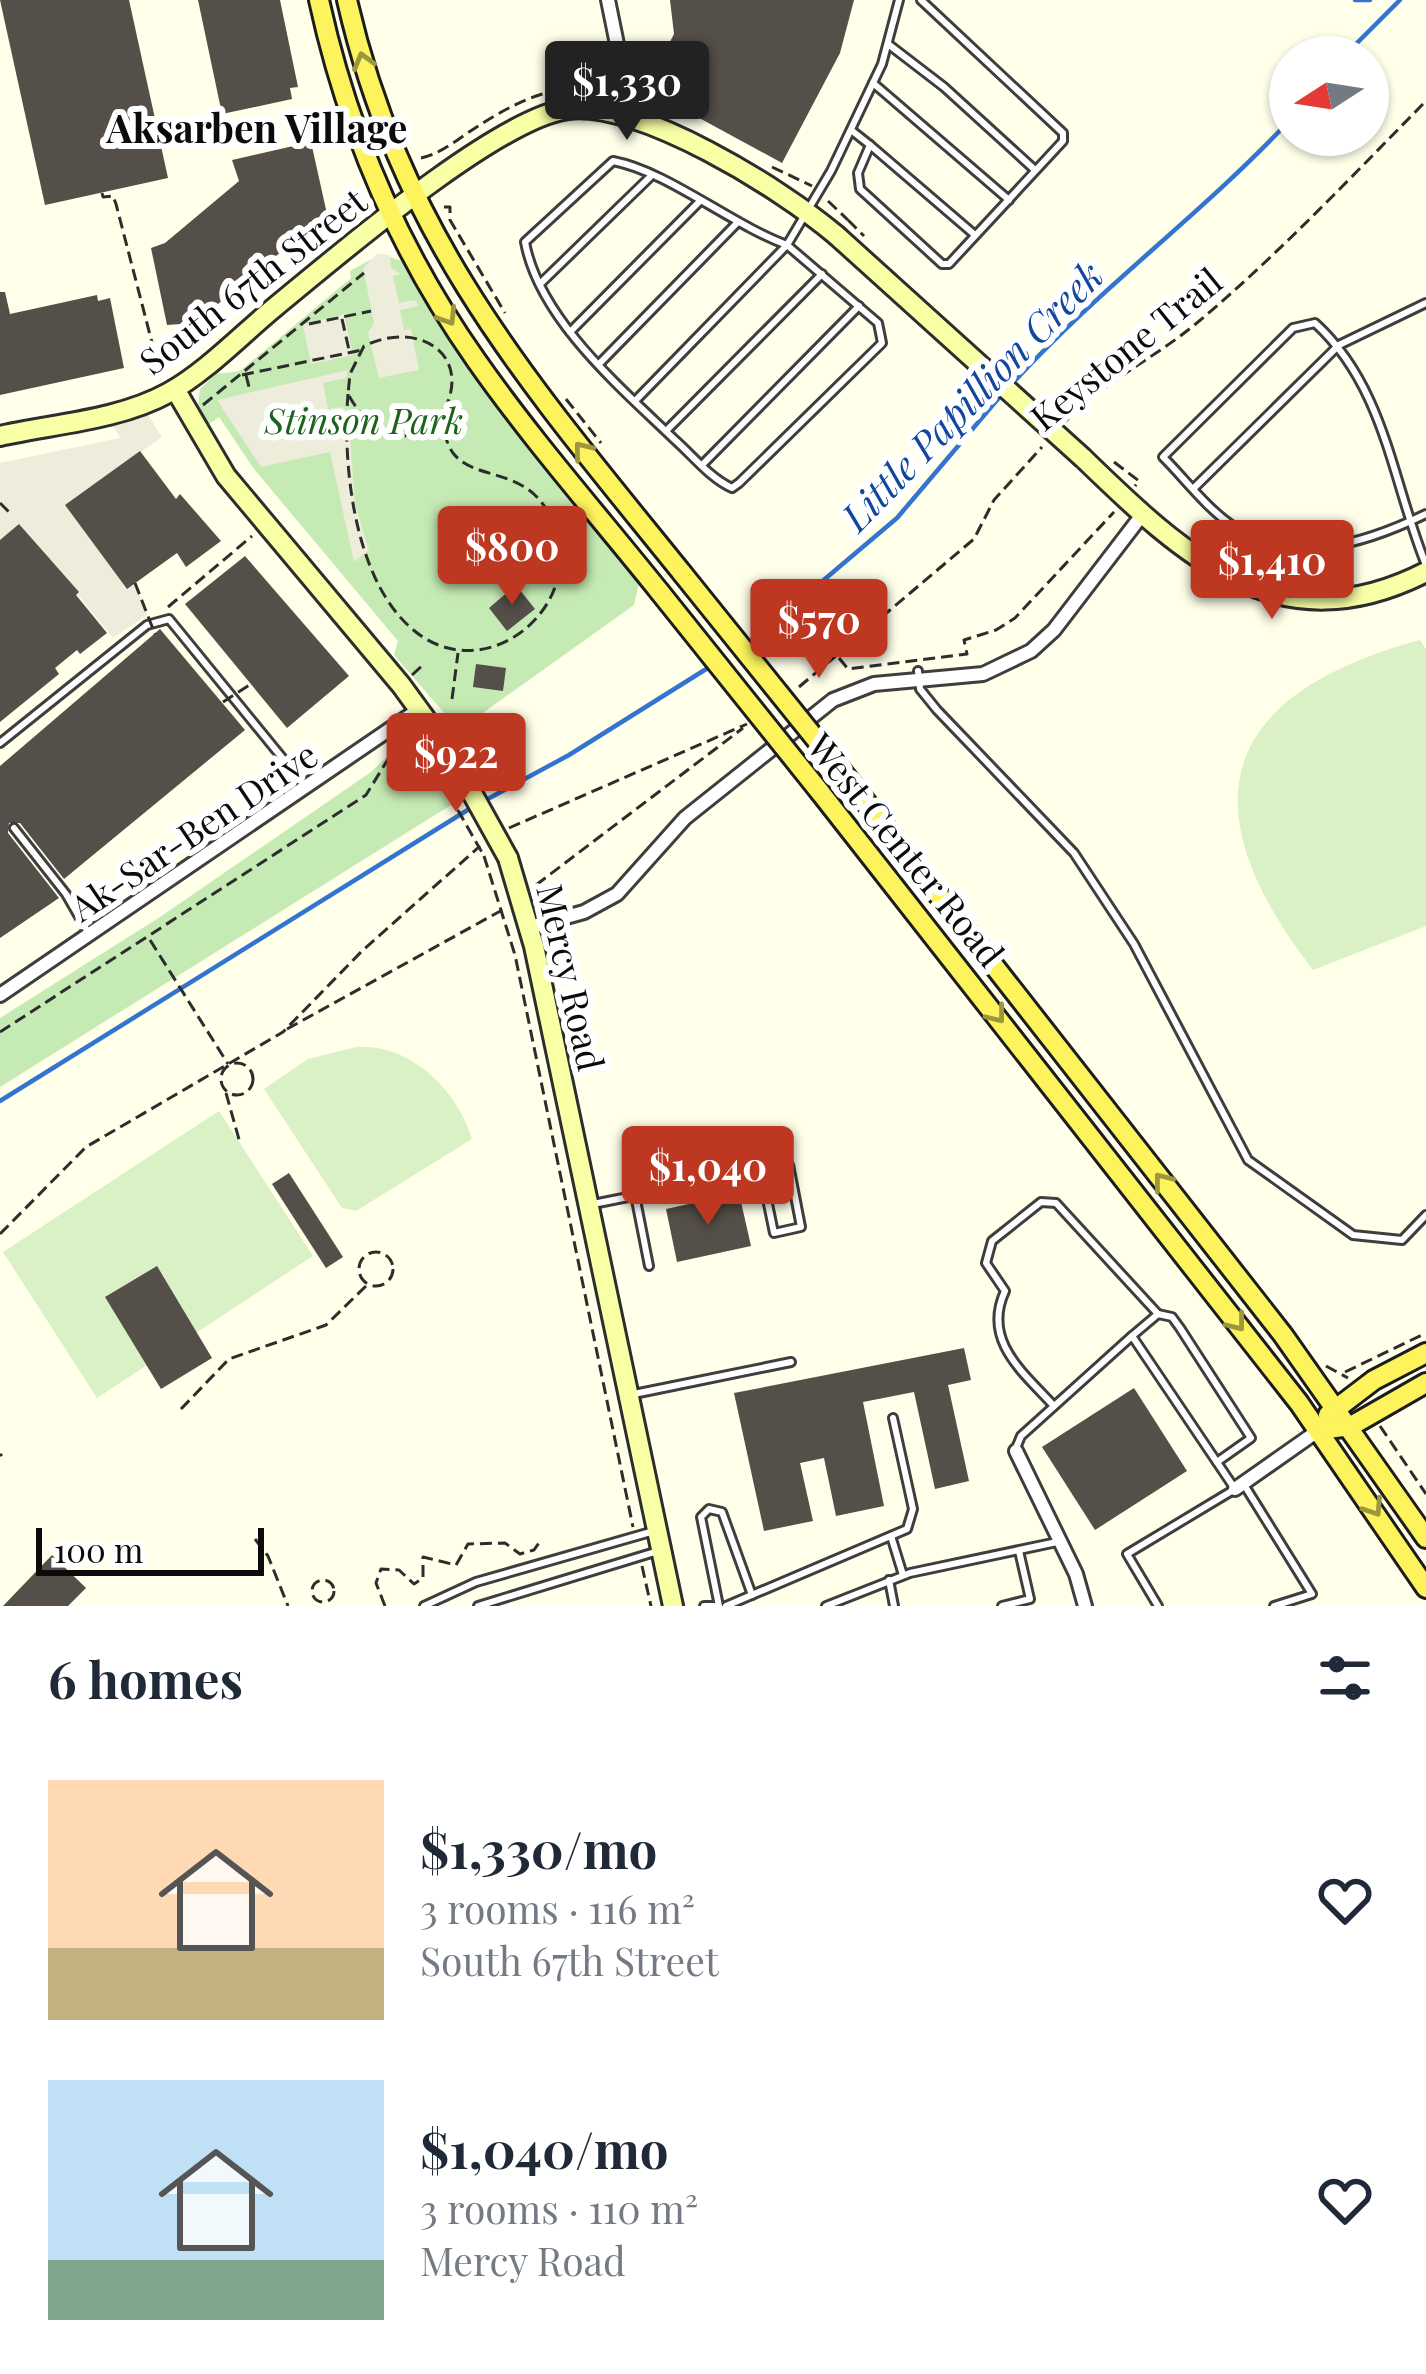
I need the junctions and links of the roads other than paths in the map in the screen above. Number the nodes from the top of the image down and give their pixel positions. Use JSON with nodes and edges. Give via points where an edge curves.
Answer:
{"nodes":[{"id":1,"x":319,"y":0,"type":"edge"},
{"id":2,"x":347,"y":0,"type":"edge"},
{"id":3,"x":608,"y":0,"type":"edge"},
{"id":4,"x":899,"y":0,"type":"edge"},
{"id":5,"x":921,"y":0,"type":"edge"},
{"id":6,"x":888,"y":44,"type":"junction"},
{"id":7,"x":873,"y":82,"type":"junction"},
{"id":8,"x":613,"y":110,"type":"junction"},
{"id":9,"x":851,"y":130,"type":"junction"},
{"id":10,"x":870,"y":145,"type":"junction"},
{"id":11,"x":1036,"y":170,"type":"junction"},
{"id":12,"x":650,"y":177,"type":"junction"},
{"id":13,"x":414,"y":199,"type":"junction"},
{"id":14,"x":1009,"y":200,"type":"junction"},
{"id":15,"x":700,"y":201,"type":"junction"},
{"id":16,"x":806,"y":209,"type":"junction"},
{"id":17,"x":392,"y":215,"type":"junction"},
{"id":18,"x":737,"y":223,"type":"junction"},
{"id":19,"x":975,"y":235,"type":"junction"},
{"id":20,"x":787,"y":245,"type":"junction"},
{"id":21,"x":822,"y":274,"type":"junction"},
{"id":22,"x":542,"y":282,"type":"junction"},
{"id":23,"x":1426,"y":303,"type":"edge"},
{"id":24,"x":859,"y":306,"type":"junction"},
{"id":25,"x":570,"y":332,"type":"junction"},
{"id":26,"x":1339,"y":345,"type":"junction"},
{"id":27,"x":598,"y":364,"type":"junction"},
{"id":28,"x":175,"y":389,"type":"junction"},
{"id":29,"x":635,"y":400,"type":"junction"},
{"id":30,"x":666,"y":430,"type":"junction"},
{"id":31,"x":0,"y":436,"type":"edge"},
{"id":32,"x":702,"y":465,"type":"junction"},
{"id":33,"x":1194,"y":488,"type":"junction"},
{"id":34,"x":1426,"y":514,"type":"edge"},
{"id":35,"x":1142,"y":515,"type":"junction"},
{"id":36,"x":1408,"y":522,"type":"junction"},
{"id":37,"x":1426,"y":569,"type":"edge"},
{"id":38,"x":918,"y":675,"type":"junction"},
{"id":39,"x":418,"y":710,"type":"junction"},
{"id":40,"x":0,"y":743,"type":"edge"},
{"id":41,"x":307,"y":788,"type":"junction"},
{"id":42,"x":14,"y":829,"type":"dead end"},
{"id":43,"x":530,"y":927,"type":"junction"},
{"id":44,"x":91,"y":937,"type":"junction"},
{"id":45,"x":0,"y":995,"type":"edge"},
{"id":46,"x":761,"y":1170,"type":"junction"},
{"id":47,"x":635,"y":1196,"type":"junction"},
{"id":48,"x":589,"y":1205,"type":"junction"},
{"id":49,"x":1426,"y":1215,"type":"edge"},
{"id":50,"x":649,"y":1265,"type":"dead end"},
{"id":51,"x":1158,"y":1314,"type":"junction"},
{"id":52,"x":1132,"y":1336,"type":"junction"},
{"id":53,"x":1426,"y":1354,"type":"edge"},
{"id":54,"x":790,"y":1363,"type":"dead end"},
{"id":55,"x":1426,"y":1383,"type":"edge"},
{"id":56,"x":629,"y":1395,"type":"junction"},
{"id":57,"x":1054,"y":1406,"type":"junction"},
{"id":58,"x":1336,"y":1407,"type":"junction"},
{"id":59,"x":893,"y":1418,"type":"dead end"},
{"id":60,"x":1351,"y":1426,"type":"junction"},
{"id":61,"x":1318,"y":1430,"type":"junction"},
{"id":62,"x":1016,"y":1451,"type":"joint"},
{"id":63,"x":1217,"y":1462,"type":"junction"},
{"id":64,"x":1239,"y":1486,"type":"junction"},
{"id":65,"x":891,"y":1536,"type":"junction"},
{"id":66,"x":1426,"y":1538,"type":"edge"},
{"id":67,"x":660,"y":1540,"type":"junction"},
{"id":68,"x":1060,"y":1541,"type":"junction"},
{"id":69,"x":1019,"y":1551,"type":"junction"},
{"id":70,"x":903,"y":1575,"type":"junction"},
{"id":71,"x":889,"y":1580,"type":"junction"},
{"id":72,"x":1426,"y":1588,"type":"edge"},
{"id":73,"x":752,"y":1595,"type":"junction"},
{"id":74,"x":424,"y":1606,"type":"edge"},
{"id":75,"x":478,"y":1606,"type":"edge"},
{"id":76,"x":674,"y":1606,"type":"edge"},
{"id":77,"x":704,"y":1606,"type":"edge"},
{"id":78,"x":720,"y":1606,"type":"edge"},
{"id":79,"x":826,"y":1606,"type":"edge"},
{"id":80,"x":894,"y":1606,"type":"edge"},
{"id":81,"x":1002,"y":1606,"type":"edge"},
{"id":82,"x":1085,"y":1606,"type":"edge"},
{"id":83,"x":1157,"y":1606,"type":"edge"},
{"id":84,"x":1274,"y":1606,"type":"edge"}],
"edges":[{"from":1,"to":17,"type":"main road","name":"West Center Road","via":[[346,100]]},
{"from":13,"to":2,"type":"main road","name":"West Center Road","one_way":true},
{"from":3,"to":8,"type":"street","via":[[619,54]]},
{"from":4,"to":6,"type":"lane"},
{"from":5,"to":11,"type":"lane","via":[[1064,133]]},
{"from":6,"to":7,"type":"lane"},
{"from":6,"to":11,"type":"lane"},
{"from":7,"to":9,"type":"lane"},
{"from":7,"to":14,"type":"lane"},
{"from":8,"to":13,"type":"main road","name":"South 67th Street","via":[[571,108],[527,121]]},
{"from":8,"to":16,"type":"main road","name":"South 67th Street"},
{"from":9,"to":10,"type":"lane"},
{"from":9,"to":16,"type":"lane"},
{"from":10,"to":19,"type":"lane"},
{"from":10,"to":19,"type":"lane","via":[[856,182],[942,264]]},
{"from":11,"to":14,"type":"lane"},
{"from":12,"to":15,"type":"lane"},
{"from":12,"to":22,"type":"lane"},
{"from":12,"to":22,"type":"lane","via":[[609,162],[529,236],[526,248]]},
{"from":13,"to":17,"type":"main road","name":"South 67th Street"},
{"from":58,"to":13,"type":"main road","name":"West Center Road","one_way":true,"bridge":true,"via":[[502,347]]},
{"from":14,"to":19,"type":"lane"},
{"from":15,"to":18,"type":"lane"},
{"from":15,"to":25,"type":"lane"},
{"from":16,"to":20,"type":"lane"},
{"from":16,"to":35,"type":"main road","name":"South 67th Street","bridge":true},
{"from":17,"to":28,"type":"main road","name":"South 67th Street"},
{"from":17,"to":61,"type":"main road","name":"West Center Road","one_way":true,"bridge":true,"via":[[475,358]]},
{"from":18,"to":20,"type":"lane"},
{"from":18,"to":27,"type":"lane"},
{"from":20,"to":21,"type":"lane"},
{"from":20,"to":29,"type":"lane"},
{"from":21,"to":24,"type":"lane"},
{"from":21,"to":30,"type":"lane"},
{"from":22,"to":25,"type":"lane"},
{"from":23,"to":26,"type":"lane"},
{"from":24,"to":32,"type":"lane"},
{"from":24,"to":32,"type":"lane","via":[[882,328],[882,343],[868,358],[739,483],[726,487]]},
{"from":25,"to":27,"type":"lane"},
{"from":26,"to":33,"type":"lane"},
{"from":26,"to":33,"type":"lane","via":[[1315,323],[1293,328],[1163,458]]},
{"from":26,"to":36,"type":"lane","via":[[1385,430]]},
{"from":27,"to":29,"type":"lane"},
{"from":28,"to":31,"type":"main road","name":"South 67th Street"},
{"from":28,"to":39,"type":"main road","name":"Mercy Road","via":[[206,448]]},
{"from":29,"to":30,"type":"lane"},
{"from":30,"to":32,"type":"lane"},
{"from":33,"to":36,"type":"lane","via":[[1230,524],[1269,541],[1327,550]]},
{"from":34,"to":36,"type":"lane"},
{"from":35,"to":37,"type":"main road","name":"South 67th Street","via":[[1219,573],[1279,596],[1359,597]]},
{"from":35,"to":38,"type":"street","via":[[1036,647],[987,673]]},
{"from":36,"to":37,"type":"lane"},
{"from":38,"to":43,"type":"street","via":[[833,700],[685,818],[617,894],[584,913]]},
{"from":38,"to":49,"type":"lane","via":[[937,710],[1074,853],[1134,944],[1248,1160],[1353,1235],[1402,1240]]},
{"from":39,"to":41,"type":"street","name":"Ak-Sar-Ben Drive"},
{"from":39,"to":43,"type":"main road","name":"Mercy Road","bridge":true,"via":[[508,858]]},
{"from":40,"to":41,"type":"lane","via":[[146,625],[169,620]]},
{"from":41,"to":44,"type":"street","name":"Ak-Sar-Ben Drive"},
{"from":42,"to":44,"type":"lane"},
{"from":43,"to":48,"type":"main road","name":"Mercy Road"},
{"from":44,"to":45,"type":"street","name":"Ak-Sar-Ben Drive"},
{"from":46,"to":46,"type":"lane","via":[[788,1165],[801,1227],[774,1233]]},
{"from":46,"to":47,"type":"lane"},
{"from":47,"to":48,"type":"lane"},
{"from":47,"to":50,"type":"lane"},
{"from":48,"to":56,"type":"main road","name":"Mercy Road"},
{"from":51,"to":52,"type":"lane"},
{"from":51,"to":57,"type":"lane","via":[[1056,1203],[1041,1202],[992,1241],[986,1263],[1004,1291],[996,1310],[1002,1349]]},
{"from":51,"to":63,"type":"lane","via":[[1172,1317],[1251,1438]]},
{"from":52,"to":57,"type":"lane"},
{"from":52,"to":63,"type":"lane"},
{"from":53,"to":58,"type":"main road"},
{"from":54,"to":56,"type":"lane"},
{"from":55,"to":60,"type":"main road"},
{"from":56,"to":67,"type":"main road","name":"Mercy Road"},
{"from":57,"to":62,"type":"lane"},
{"from":58,"to":60,"type":"main road","name":"West Center Road"},
{"from":58,"to":61,"type":"main road"},
{"from":59,"to":65,"type":"lane","via":[[913,1509],[907,1529]]},
{"from":60,"to":61,"type":"main road"},
{"from":60,"to":66,"type":"main road","name":"West Center Road"},
{"from":61,"to":64,"type":"street"},
{"from":61,"to":72,"type":"main road","name":"West Center Road","one_way":true},
{"from":62,"to":68,"type":"street"},
{"from":63,"to":64,"type":"lane"},
{"from":64,"to":83,"type":"lane","via":[[1127,1554]]},
{"from":64,"to":84,"type":"lane","via":[[1312,1594]]},
{"from":65,"to":70,"type":"lane"},
{"from":65,"to":73,"type":"lane"},
{"from":67,"to":74,"type":"lane","via":[[635,1535],[476,1582]]},
{"from":67,"to":75,"type":"lane","via":[[640,1556]]},
{"from":67,"to":76,"type":"main road","name":"Mercy Road"},
{"from":68,"to":69,"type":"lane"},
{"from":68,"to":82,"type":"street"},
{"from":69,"to":70,"type":"lane"},
{"from":69,"to":81,"type":"lane","via":[[1030,1599]]},
{"from":70,"to":71,"type":"lane"},
{"from":71,"to":79,"type":"lane"},
{"from":71,"to":80,"type":"lane"},
{"from":73,"to":78,"type":"lane"},
{"from":73,"to":78,"type":"lane","via":[[722,1512],[709,1509],[701,1517]]},
{"from":77,"to":78,"type":"lane"}]}
